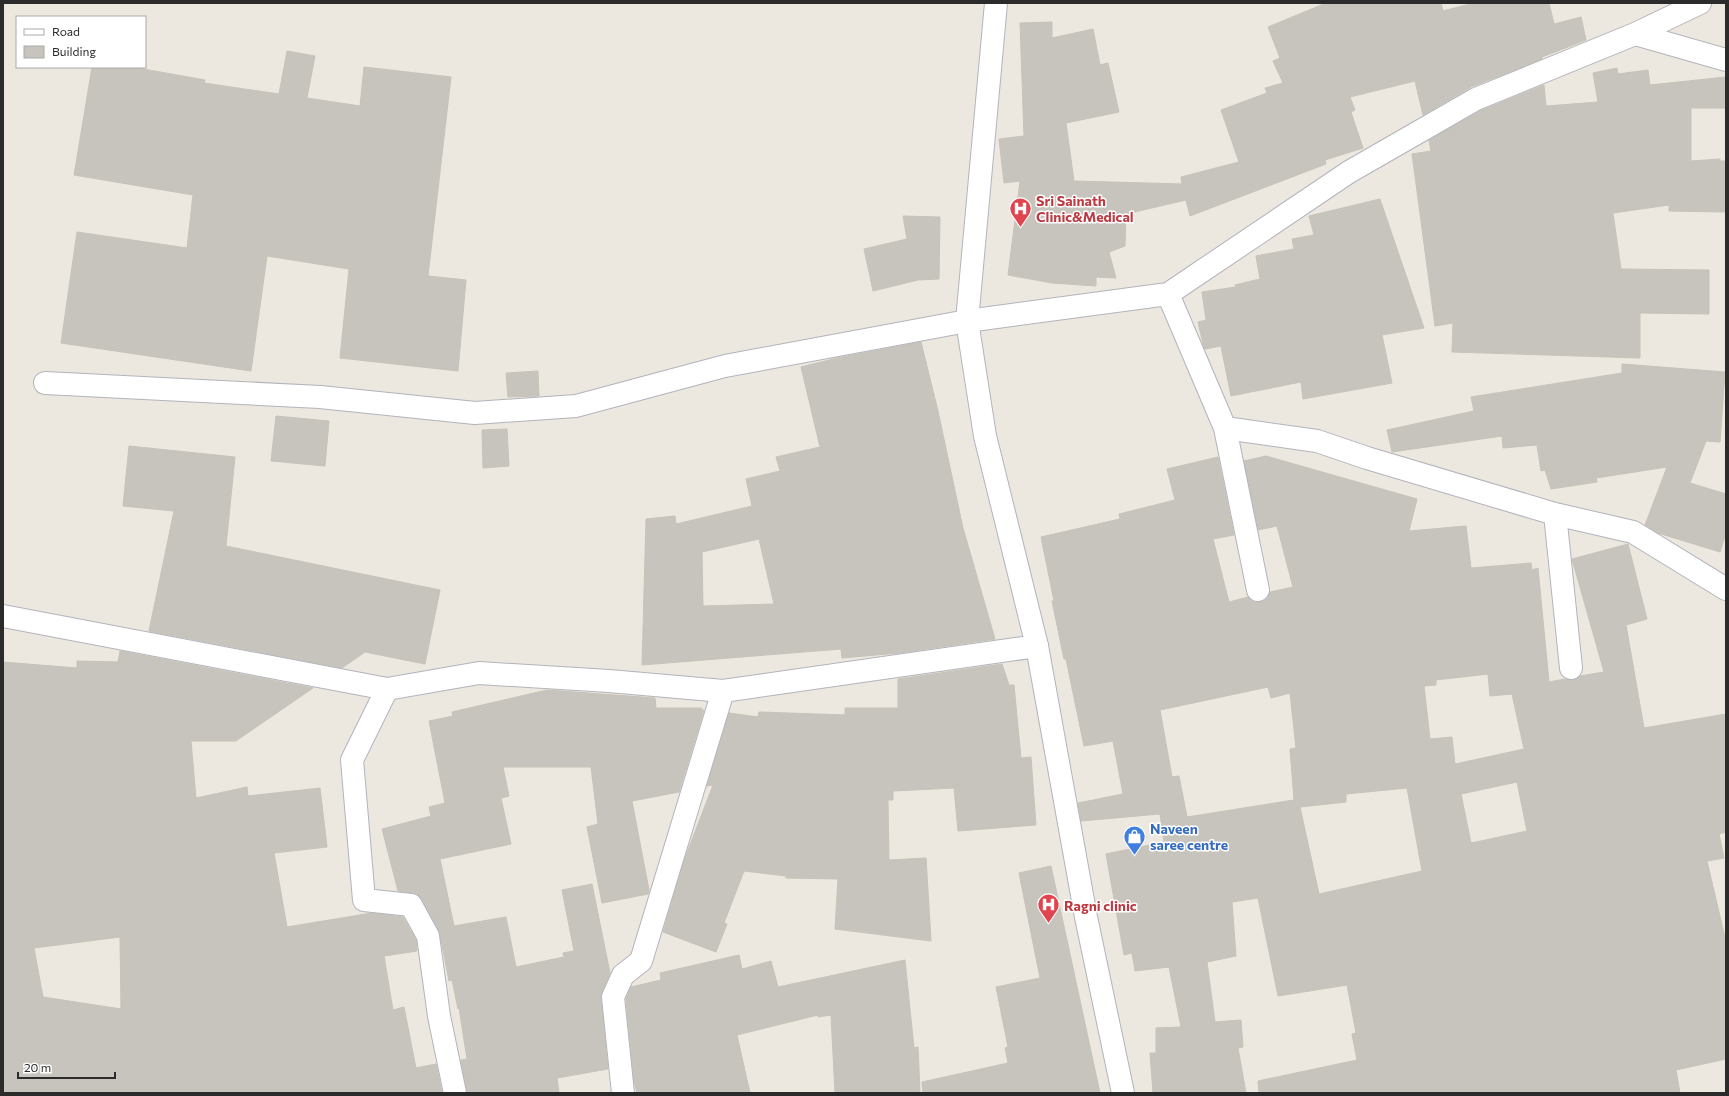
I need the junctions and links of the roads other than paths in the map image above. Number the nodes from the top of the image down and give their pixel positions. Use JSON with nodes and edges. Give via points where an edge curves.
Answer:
{"nodes":[{"id":1,"x":996,"y":3,"type":"edge"},
{"id":2,"x":1700,"y":3,"type":"edge"},
{"id":3,"x":1635,"y":34,"type":"junction"},
{"id":4,"x":1726,"y":60,"type":"edge"},
{"id":5,"x":1168,"y":294,"type":"junction"},
{"id":6,"x":967,"y":321,"type":"junction"},
{"id":7,"x":45,"y":383,"type":"dead end"},
{"id":8,"x":1225,"y":428,"type":"junction"},
{"id":9,"x":1555,"y":514,"type":"junction"},
{"id":10,"x":1726,"y":589,"type":"edge"},
{"id":11,"x":1258,"y":590,"type":"dead end"},
{"id":12,"x":3,"y":616,"type":"edge"},
{"id":13,"x":1037,"y":646,"type":"junction"},
{"id":14,"x":1571,"y":668,"type":"dead end"},
{"id":15,"x":387,"y":689,"type":"junction"},
{"id":16,"x":723,"y":691,"type":"junction"},
{"id":17,"x":455,"y":1093,"type":"edge"},
{"id":18,"x":623,"y":1093,"type":"edge"},
{"id":19,"x":1123,"y":1093,"type":"edge"}],
"edges":[{"from":1,"to":6,"type":"street"},
{"from":2,"to":3,"type":"street"},
{"from":3,"to":4,"type":"street"},
{"from":3,"to":5,"type":"street","via":[[1476,100],[1349,172]]},
{"from":5,"to":6,"type":"street"},
{"from":5,"to":8,"type":"street"},
{"from":6,"to":7,"type":"street","via":[[725,366],[576,406],[475,413],[320,397]]},
{"from":6,"to":13,"type":"street","via":[[985,436]]},
{"from":8,"to":9,"type":"street","via":[[1317,441]]},
{"from":8,"to":11,"type":"street"},
{"from":9,"to":10,"type":"street","via":[[1633,532]]},
{"from":9,"to":14,"type":"street"},
{"from":12,"to":15,"type":"street"},
{"from":13,"to":16,"type":"street"},
{"from":13,"to":19,"type":"street","via":[[1086,917]]},
{"from":15,"to":16,"type":"street","via":[[478,673]]},
{"from":15,"to":17,"type":"street","via":[[352,760],[364,900],[411,905],[428,936],[439,1016]]},
{"from":16,"to":18,"type":"street","via":[[641,961],[623,975],[613,997]]}]}
